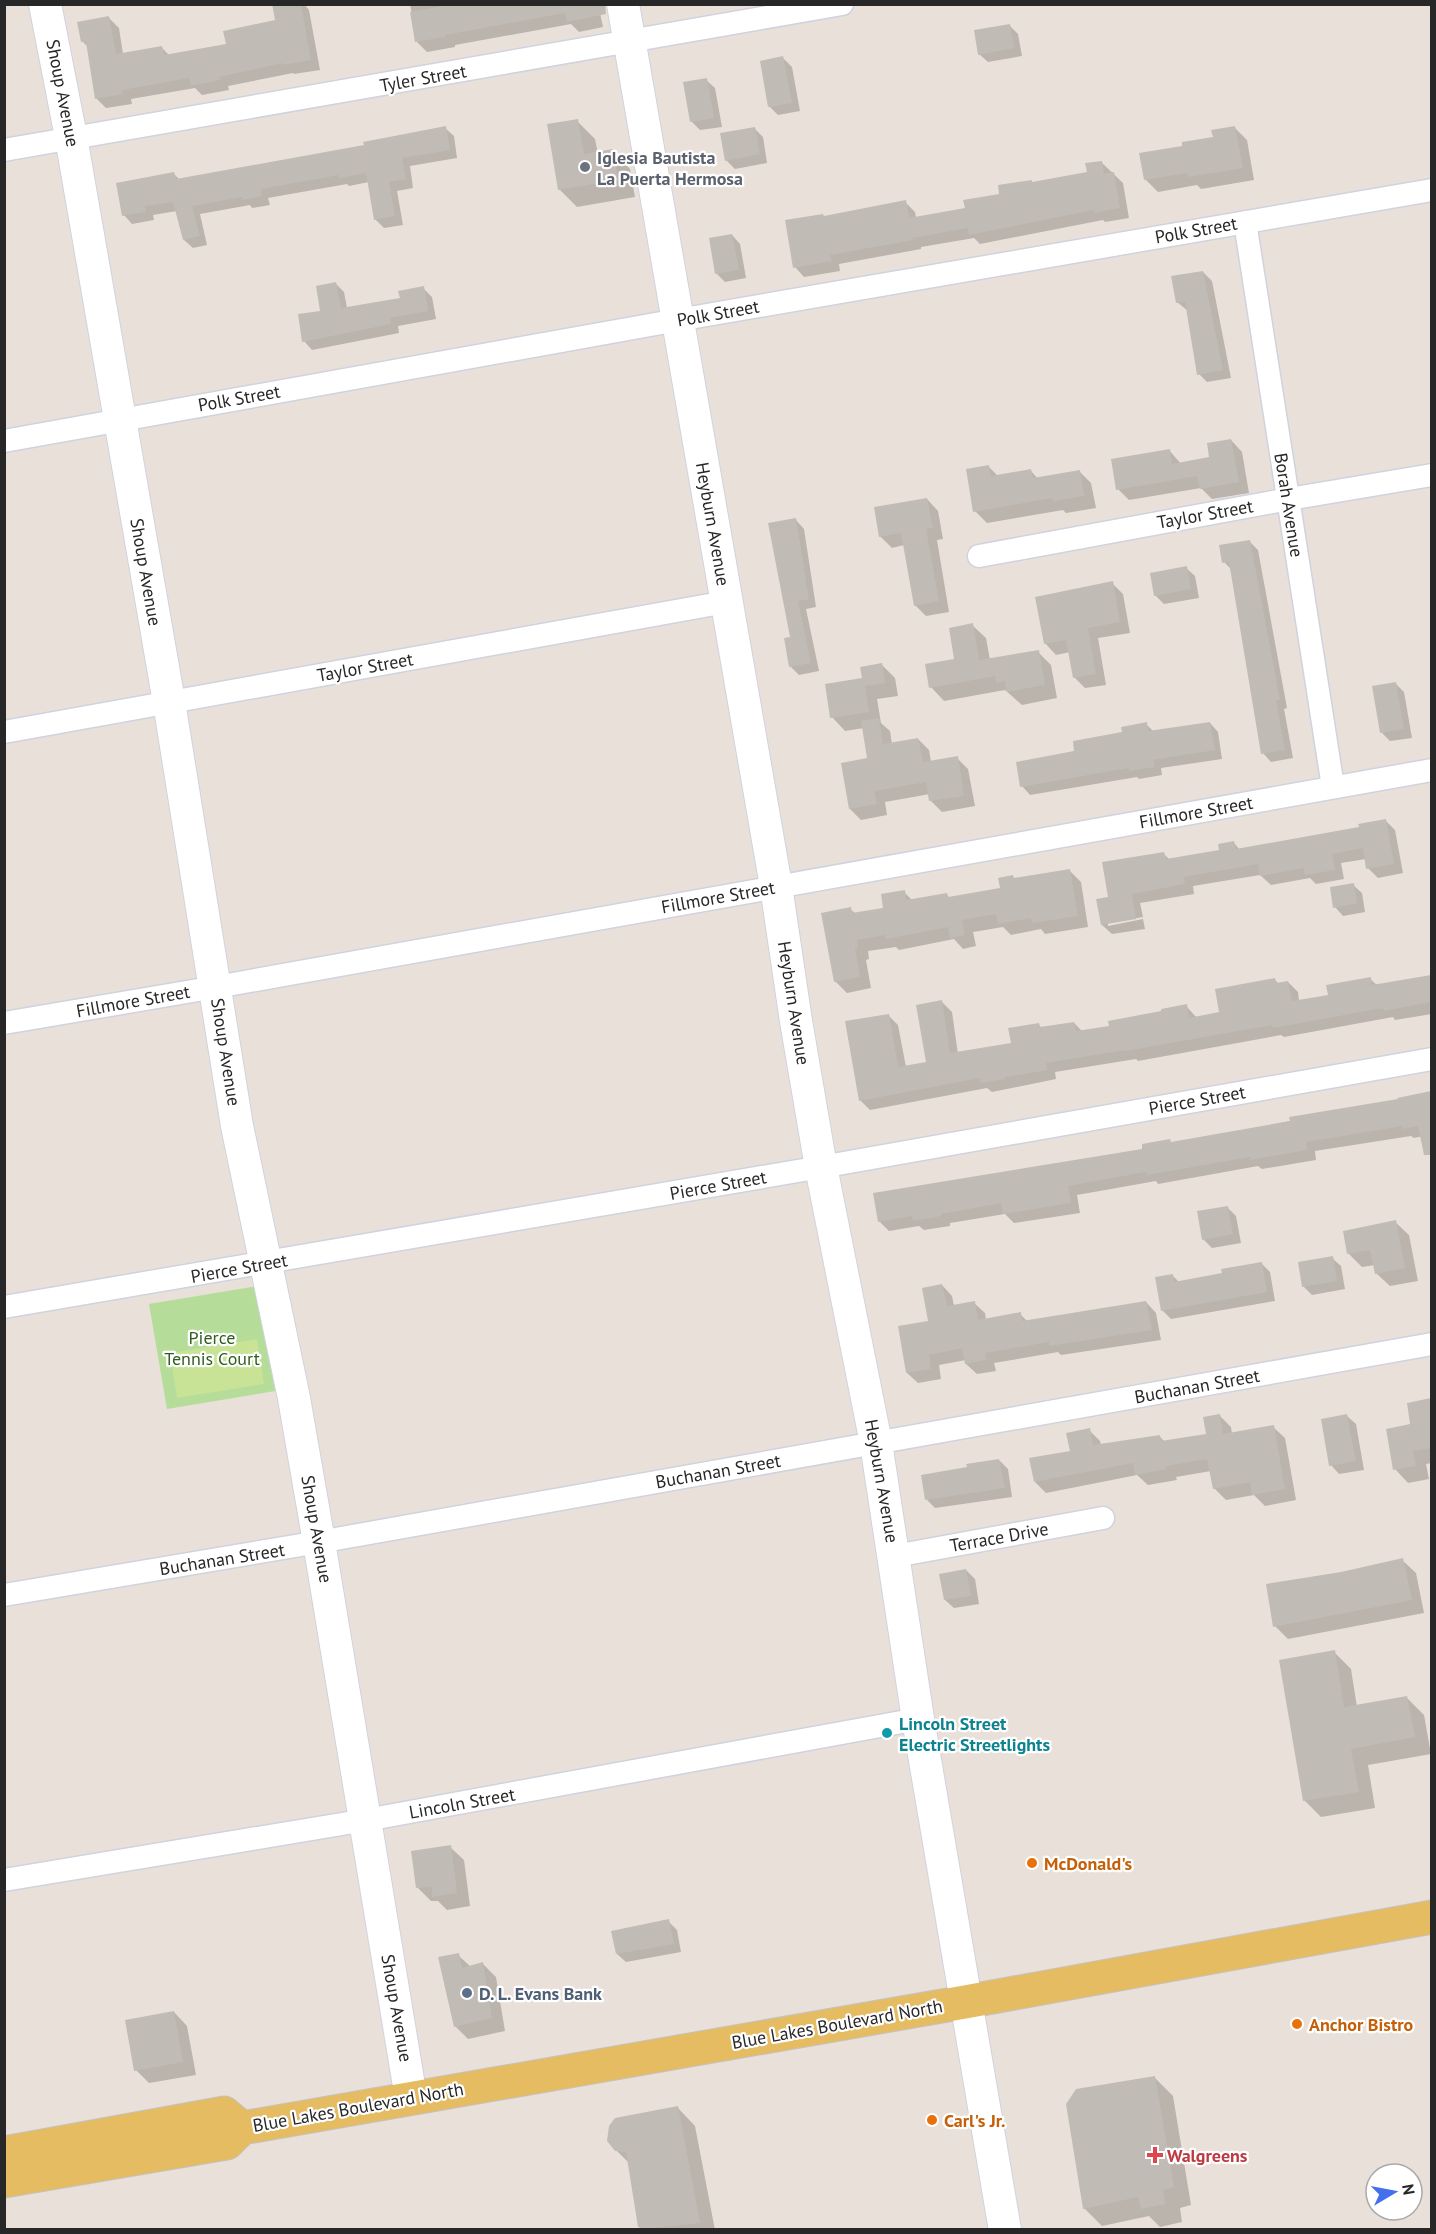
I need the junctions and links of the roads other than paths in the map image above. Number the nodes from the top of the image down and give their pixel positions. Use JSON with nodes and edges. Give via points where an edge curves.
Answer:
{"nodes":[{"id":1,"x":45,"y":4,"type":"edge"},
{"id":2,"x":623,"y":4,"type":"edge"},
{"id":3,"x":842,"y":4,"type":"edge"},
{"id":4,"x":629,"y":43,"type":"junction"},
{"id":5,"x":71,"y":137,"type":"junction"},
{"id":6,"x":4,"y":150,"type":"edge"},
{"id":7,"x":1431,"y":190,"type":"edge"},
{"id":8,"x":1245,"y":222,"type":"junction"},
{"id":9,"x":678,"y":320,"type":"junction"},
{"id":10,"x":120,"y":420,"type":"junction"},
{"id":11,"x":4,"y":441,"type":"edge"},
{"id":12,"x":1431,"y":475,"type":"edge"},
{"id":13,"x":1288,"y":499,"type":"junction"},
{"id":14,"x":979,"y":556,"type":"dead end"},
{"id":15,"x":726,"y":602,"type":"junction"},
{"id":16,"x":169,"y":702,"type":"junction"},
{"id":17,"x":4,"y":732,"type":"edge"},
{"id":18,"x":1431,"y":770,"type":"edge"},
{"id":19,"x":1334,"y":788,"type":"junction"},
{"id":20,"x":776,"y":886,"type":"junction"},
{"id":21,"x":216,"y":987,"type":"junction"},
{"id":22,"x":4,"y":1023,"type":"edge"},
{"id":23,"x":1431,"y":1059,"type":"edge"},
{"id":24,"x":821,"y":1167,"type":"junction"},
{"id":25,"x":266,"y":1263,"type":"junction"},
{"id":26,"x":4,"y":1308,"type":"edge"},
{"id":27,"x":1431,"y":1344,"type":"edge"},
{"id":28,"x":876,"y":1443,"type":"junction"},
{"id":29,"x":1103,"y":1518,"type":"dead end"},
{"id":30,"x":319,"y":1542,"type":"junction"},
{"id":31,"x":895,"y":1556,"type":"junction"},
{"id":32,"x":4,"y":1595,"type":"edge"},
{"id":33,"x":918,"y":1719,"type":"junction"},
{"id":34,"x":366,"y":1820,"type":"junction"},
{"id":35,"x":4,"y":1880,"type":"edge"},
{"id":36,"x":1431,"y":1917,"type":"edge"},
{"id":37,"x":965,"y":2002,"type":"junction"},
{"id":38,"x":411,"y":2098,"type":"junction"},
{"id":39,"x":242,"y":2128,"type":"junction"},
{"id":40,"x":4,"y":2153,"type":"edge"},
{"id":41,"x":4,"y":2181,"type":"edge"},
{"id":42,"x":1005,"y":2229,"type":"edge"}],
"edges":[{"from":1,"to":5,"type":"street","name":"Shoup Avenue"},
{"from":2,"to":4,"type":"street","name":"Heyburn Avenue"},
{"from":3,"to":4,"type":"street","name":"Tyler Street"},
{"from":4,"to":5,"type":"street","name":"Tyler Street"},
{"from":4,"to":9,"type":"street","name":"Heyburn Avenue"},
{"from":5,"to":6,"type":"street","name":"Tyler Street"},
{"from":5,"to":10,"type":"street","name":"Shoup Avenue"},
{"from":7,"to":8,"type":"street","name":"Polk Street"},
{"from":8,"to":9,"type":"street","name":"Polk Street"},
{"from":8,"to":13,"type":"street","name":"Borah Avenue"},
{"from":9,"to":10,"type":"street","name":"Polk Street"},
{"from":9,"to":15,"type":"street","name":"Heyburn Avenue"},
{"from":10,"to":11,"type":"street","name":"Polk Street"},
{"from":10,"to":16,"type":"street","name":"Shoup Avenue"},
{"from":12,"to":13,"type":"street","name":"Taylor Street"},
{"from":13,"to":14,"type":"street","name":"Taylor Street"},
{"from":13,"to":19,"type":"street","name":"Borah Avenue"},
{"from":15,"to":16,"type":"street","name":"Taylor Street"},
{"from":15,"to":20,"type":"street","name":"Heyburn Avenue"},
{"from":16,"to":17,"type":"street","name":"Taylor Street"},
{"from":16,"to":21,"type":"street","name":"Shoup Avenue"},
{"from":18,"to":19,"type":"street","name":"Fillmore Street"},
{"from":19,"to":20,"type":"street","name":"Fillmore Street"},
{"from":20,"to":21,"type":"street","name":"Fillmore Street"},
{"from":20,"to":24,"type":"street","name":"Heyburn Avenue"},
{"from":21,"to":22,"type":"street","name":"Fillmore Street"},
{"from":21,"to":25,"type":"street","name":"Shoup Avenue","via":[[237,1126]]},
{"from":23,"to":24,"type":"street","name":"Pierce Street"},
{"from":24,"to":25,"type":"street","name":"Pierce Street"},
{"from":24,"to":28,"type":"street","name":"Heyburn Avenue"},
{"from":25,"to":26,"type":"street","name":"Pierce Street"},
{"from":25,"to":30,"type":"street","name":"Shoup Avenue"},
{"from":27,"to":28,"type":"street","name":"Buchanan Street"},
{"from":28,"to":30,"type":"street","name":"Buchanan Street"},
{"from":28,"to":31,"type":"street","name":"Heyburn Avenue"},
{"from":29,"to":31,"type":"street","name":"Terrace Drive"},
{"from":30,"to":32,"type":"street","name":"Buchanan Street"},
{"from":30,"to":34,"type":"street","name":"Shoup Avenue"},
{"from":31,"to":33,"type":"street","name":"Heyburn Avenue"},
{"from":33,"to":34,"type":"street","name":"Lincoln Street"},
{"from":33,"to":37,"type":"street","name":"Heyburn Avenue"},
{"from":34,"to":35,"type":"street","name":"Lincoln Street"},
{"from":34,"to":38,"type":"street","name":"Shoup Avenue"},
{"from":36,"to":37,"type":"main road","name":"Blue Lakes Boulevard North"},
{"from":37,"to":38,"type":"main road","name":"Blue Lakes Boulevard North"},
{"from":37,"to":42,"type":"street","name":"Heyburn Avenue"},
{"from":38,"to":39,"type":"main road","name":"Blue Lakes Boulevard North"},
{"from":39,"to":40,"type":"main road","name":"Blue Lakes Boulevard North","via":[[224,2114]]},
{"from":39,"to":41,"type":"main road","name":"Blue Lakes Boulevard North","via":[[227,2143]]}]}
